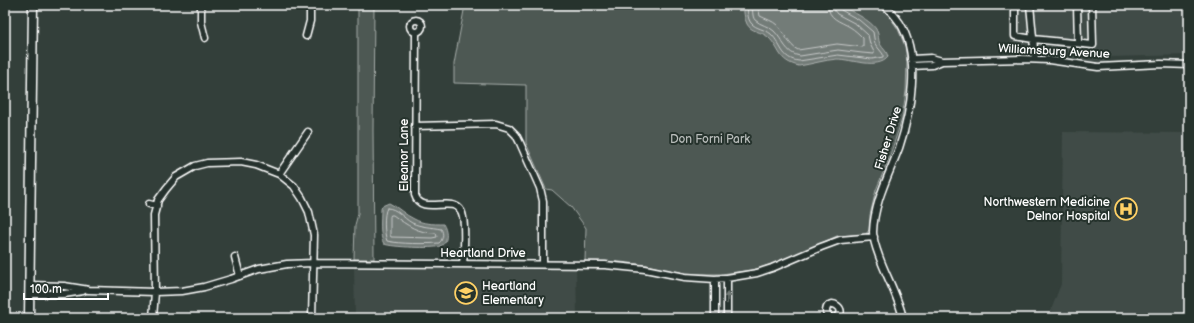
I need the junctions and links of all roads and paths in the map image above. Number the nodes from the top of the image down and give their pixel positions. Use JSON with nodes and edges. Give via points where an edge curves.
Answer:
{"nodes":[{"id":1,"x":33,"y":5,"type":"edge"},
{"id":2,"x":201,"y":5,"type":"edge"},
{"id":3,"x":310,"y":5,"type":"edge"},
{"id":4,"x":884,"y":5,"type":"edge"},
{"id":5,"x":1015,"y":5,"type":"edge"},
{"id":6,"x":1030,"y":5,"type":"edge"},
{"id":7,"x":1077,"y":5,"type":"edge"},
{"id":8,"x":1092,"y":5,"type":"edge"},
{"id":9,"x":416,"y":32,"type":"dead end"},
{"id":10,"x":306,"y":36,"type":"dead end"},
{"id":11,"x":205,"y":38,"type":"dead end"},
{"id":12,"x":1033,"y":39,"type":"junction"},
{"id":13,"x":1078,"y":43,"type":"junction"},
{"id":14,"x":911,"y":58,"type":"junction"},
{"id":15,"x":1035,"y":59,"type":"junction"},
{"id":16,"x":942,"y":61,"type":"junction"},
{"id":17,"x":912,"y":66,"type":"junction"},
{"id":18,"x":1189,"y":66,"type":"edge"},
{"id":19,"x":415,"y":126,"type":"junction"},
{"id":20,"x":308,"y":132,"type":"dead end"},
{"id":21,"x":279,"y":174,"type":"junction"},
{"id":22,"x":148,"y":204,"type":"dead end"},
{"id":23,"x":156,"y":206,"type":"junction"},
{"id":24,"x":874,"y":237,"type":"junction"},
{"id":25,"x":235,"y":257,"type":"dead end"},
{"id":26,"x":313,"y":263,"type":"junction"},
{"id":27,"x":463,"y":264,"type":"junction"},
{"id":28,"x":543,"y":264,"type":"junction"},
{"id":29,"x":240,"y":276,"type":"junction"},
{"id":30,"x":728,"y":278,"type":"junction"},
{"id":31,"x":715,"y":279,"type":"junction"},
{"id":32,"x":29,"y":289,"type":"junction"},
{"id":33,"x":155,"y":292,"type":"junction"},
{"id":34,"x":29,"y":318,"type":"edge"},
{"id":35,"x":153,"y":318,"type":"edge"},
{"id":36,"x":312,"y":318,"type":"edge"},
{"id":37,"x":715,"y":318,"type":"edge"},
{"id":38,"x":727,"y":318,"type":"edge"},
{"id":39,"x":903,"y":318,"type":"edge"}],
"edges":[{"from":1,"to":32,"type":"main road"},
{"from":2,"to":11,"type":"street","via":[[201,22]]},
{"from":3,"to":10,"type":"street","via":[[310,21]]},
{"from":4,"to":14,"type":"street","name":"Fisher Drive","via":[[900,24],[908,42]]},
{"from":5,"to":12,"type":"street","via":[[1016,36]]},
{"from":6,"to":12,"type":"street"},
{"from":7,"to":13,"type":"street"},
{"from":8,"to":13,"type":"street","via":[[1093,45]]},
{"from":9,"to":19,"type":"street","name":"Eleanor Lane"},
{"from":12,"to":13,"type":"street"},
{"from":12,"to":15,"type":"street"},
{"from":14,"to":16,"type":"street","name":"Williamsburg Avenue"},
{"from":14,"to":17,"type":"street","name":"Fisher Drive"},
{"from":15,"to":16,"type":"street","name":"Williamsburg Avenue"},
{"from":15,"to":18,"type":"street","name":"Williamsburg Avenue","via":[[1098,67],[1154,64]]},
{"from":16,"to":17,"type":"street","name":"Williamsburg Avenue","via":[[932,65]]},
{"from":17,"to":24,"type":"street","name":"Fisher Drive","via":[[907,122],[878,202]]},
{"from":19,"to":27,"type":"street","name":"Eleanor Lane","via":[[416,199],[424,205],[451,205],[460,209],[463,218]]},
{"from":19,"to":28,"type":"street","via":[[496,124],[505,126],[513,132],[520,142],[542,193]]},
{"from":20,"to":21,"type":"street"},
{"from":21,"to":23,"type":"street","via":[[241,162],[195,166],[176,177]]},
{"from":21,"to":26,"type":"street","via":[[294,186],[309,212],[314,235]]},
{"from":22,"to":23,"type":"street"},
{"from":23,"to":33,"type":"street"},
{"from":24,"to":30,"type":"street","name":"Heartland Drive","via":[[840,240],[772,268]]},
{"from":24,"to":39,"type":"street","name":"Fisher Drive"},
{"from":25,"to":29,"type":"street"},
{"from":26,"to":27,"type":"street","name":"Heartland Drive"},
{"from":26,"to":29,"type":"street","name":"Heartland Drive","via":[[287,264],[259,269]]},
{"from":26,"to":36,"type":"street"},
{"from":27,"to":28,"type":"street","name":"Heartland Drive"},
{"from":28,"to":31,"type":"street","name":"Heartland Drive","via":[[617,266]]},
{"from":29,"to":33,"type":"street","name":"Heartland Drive","via":[[189,290]]},
{"from":30,"to":31,"type":"street","name":"Heartland Drive"},
{"from":38,"to":30,"type":"street","one_way":true},
{"from":31,"to":37,"type":"street"},
{"from":32,"to":33,"type":"street","name":"Heartland Drive","via":[[64,294],[89,290]]},
{"from":32,"to":34,"type":"main road"},
{"from":33,"to":35,"type":"street"}]}
